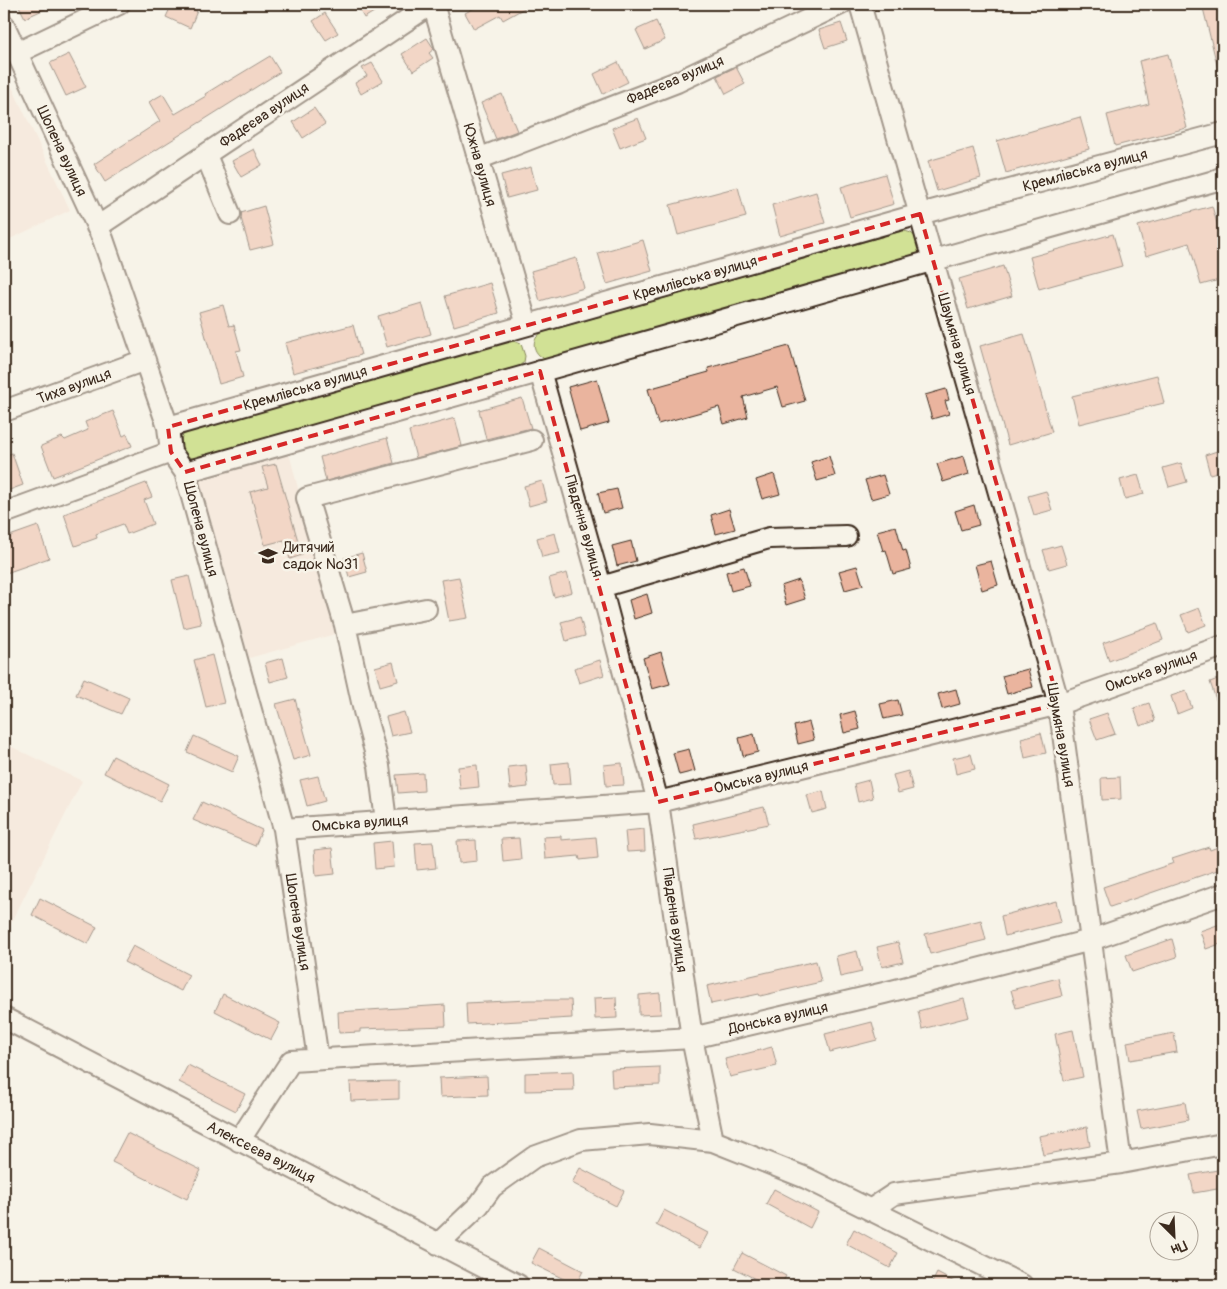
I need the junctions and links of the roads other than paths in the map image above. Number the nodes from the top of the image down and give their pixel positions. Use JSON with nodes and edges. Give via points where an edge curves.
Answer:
{"nodes":[{"id":1,"x":119,"y":4,"type":"edge"},
{"id":2,"x":432,"y":4,"type":"edge"},
{"id":3,"x":841,"y":4,"type":"edge"},
{"id":4,"x":860,"y":4,"type":"edge"},
{"id":5,"x":4,"y":25,"type":"edge"},
{"id":6,"x":17,"y":54,"type":"junction"},
{"id":7,"x":1223,"y":133,"type":"edge"},
{"id":8,"x":206,"y":154,"type":"junction"},
{"id":9,"x":478,"y":160,"type":"junction"},
{"id":10,"x":1223,"y":177,"type":"edge"},
{"id":11,"x":230,"y":214,"type":"dead end"},
{"id":12,"x":920,"y":214,"type":"junction"},
{"id":13,"x":97,"y":227,"type":"junction"},
{"id":14,"x":933,"y":261,"type":"junction"},
{"id":15,"x":527,"y":326,"type":"junction"},
{"id":16,"x":145,"y":360,"type":"junction"},
{"id":17,"x":540,"y":372,"type":"junction"},
{"id":18,"x":4,"y":411,"type":"edge"},
{"id":19,"x":168,"y":427,"type":"junction"},
{"id":20,"x":532,"y":440,"type":"dead end"},
{"id":21,"x":171,"y":452,"type":"junction"},
{"id":22,"x":185,"y":472,"type":"junction"},
{"id":23,"x":4,"y":513,"type":"edge"},
{"id":24,"x":846,"y":536,"type":"dead end"},
{"id":25,"x":601,"y":587,"type":"junction"},
{"id":26,"x":426,"y":609,"type":"dead end"},
{"id":27,"x":344,"y":625,"type":"junction"},
{"id":28,"x":1223,"y":646,"type":"edge"},
{"id":29,"x":1059,"y":704,"type":"junction"},
{"id":30,"x":658,"y":802,"type":"junction"},
{"id":31,"x":386,"y":821,"type":"junction"},
{"id":32,"x":284,"y":829,"type":"junction"},
{"id":33,"x":1223,"y":894,"type":"edge"},
{"id":34,"x":1091,"y":940,"type":"junction"},
{"id":35,"x":4,"y":1018,"type":"edge"},
{"id":36,"x":692,"y":1038,"type":"junction"},
{"id":37,"x":318,"y":1059,"type":"junction"},
{"id":38,"x":239,"y":1141,"type":"junction"},
{"id":39,"x":713,"y":1141,"type":"junction"},
{"id":40,"x":1223,"y":1144,"type":"edge"},
{"id":41,"x":1121,"y":1163,"type":"junction"},
{"id":42,"x":870,"y":1210,"type":"junction"},
{"id":43,"x":438,"y":1244,"type":"junction"},
{"id":44,"x":518,"y":1285,"type":"edge"},
{"id":45,"x":1022,"y":1285,"type":"edge"}],
"edges":[{"from":1,"to":6,"type":"street"},
{"from":2,"to":8,"type":"street","name":"Фадеєва вулиця"},
{"from":2,"to":9,"type":"street","name":"Южна вулиця"},
{"from":3,"to":9,"type":"street","name":"Фадеєва вулиця","via":[[678,82]]},
{"from":4,"to":12,"type":"street"},
{"from":5,"to":6,"type":"street","name":"Шопена вулиця"},
{"from":6,"to":13,"type":"street","name":"Шопена вулиця"},
{"from":7,"to":12,"type":"street","name":"Кремлівська вулиця"},
{"from":8,"to":11,"type":"street"},
{"from":8,"to":13,"type":"street","name":"Фадеєва вулиця"},
{"from":9,"to":15,"type":"street","name":"Южна вулиця"},
{"from":10,"to":14,"type":"street"},
{"from":12,"to":14,"type":"street","name":"Шаумяна вулиця"},
{"from":12,"to":15,"type":"street","name":"Кремлівська вулиця"},
{"from":13,"to":16,"type":"street","name":"Шопена вулиця"},
{"from":14,"to":17,"type":"street"},
{"from":14,"to":29,"type":"street","name":"Шаумяна вулиця"},
{"from":15,"to":19,"type":"street","name":"Кремлівська вулиця"},
{"from":16,"to":18,"type":"street","name":"Тиха вулиця"},
{"from":16,"to":19,"type":"street","name":"Шопена вулиця"},
{"from":17,"to":22,"type":"street"},
{"from":17,"to":25,"type":"street","name":"Південна вулиця"},
{"from":19,"to":21,"type":"street","name":"Шопена вулиця"},
{"from":20,"to":27,"type":"street","via":[[307,498]]},
{"from":21,"to":22,"type":"street","name":"Шопена вулиця"},
{"from":21,"to":23,"type":"street"},
{"from":22,"to":32,"type":"street","name":"Шопена вулиця"},
{"from":24,"to":25,"type":"street","via":[[769,538]]},
{"from":25,"to":30,"type":"street","name":"Південна вулиця"},
{"from":26,"to":27,"type":"street"},
{"from":27,"to":31,"type":"street","via":[[379,766]]},
{"from":28,"to":29,"type":"street","name":"Омська вулиця"},
{"from":29,"to":30,"type":"street","name":"Омська вулиця"},
{"from":29,"to":34,"type":"street","name":"Шаумяна вулиця"},
{"from":30,"to":31,"type":"street","name":"Омська вулиця"},
{"from":30,"to":36,"type":"street","name":"Південна вулиця"},
{"from":31,"to":32,"type":"street","name":"Омська вулиця"},
{"from":32,"to":37,"type":"street","name":"Шопена вулиця"},
{"from":33,"to":34,"type":"street","name":"Донська вулиця"},
{"from":34,"to":36,"type":"street","name":"Донська вулиця"},
{"from":34,"to":41,"type":"street","name":"Шаумяна вулиця"},
{"from":35,"to":38,"type":"street","name":"Алексєєва вулиця"},
{"from":36,"to":37,"type":"street","name":"Донська вулиця"},
{"from":36,"to":39,"type":"street","name":"Південна вулиця"},
{"from":37,"to":38,"type":"street","name":"Донська вулиця","via":[[291,1061]]},
{"from":38,"to":43,"type":"street","name":"Алексєєва вулиця"},
{"from":39,"to":42,"type":"street","via":[[806,1178]]},
{"from":39,"to":43,"type":"street","via":[[650,1134],[581,1140],[534,1157],[492,1187],[479,1206]]},
{"from":40,"to":41,"type":"street"},
{"from":41,"to":42,"type":"street","via":[[894,1194]]},
{"from":42,"to":45,"type":"street"},
{"from":43,"to":44,"type":"street","name":"Алексєєва вулиця"}]}
